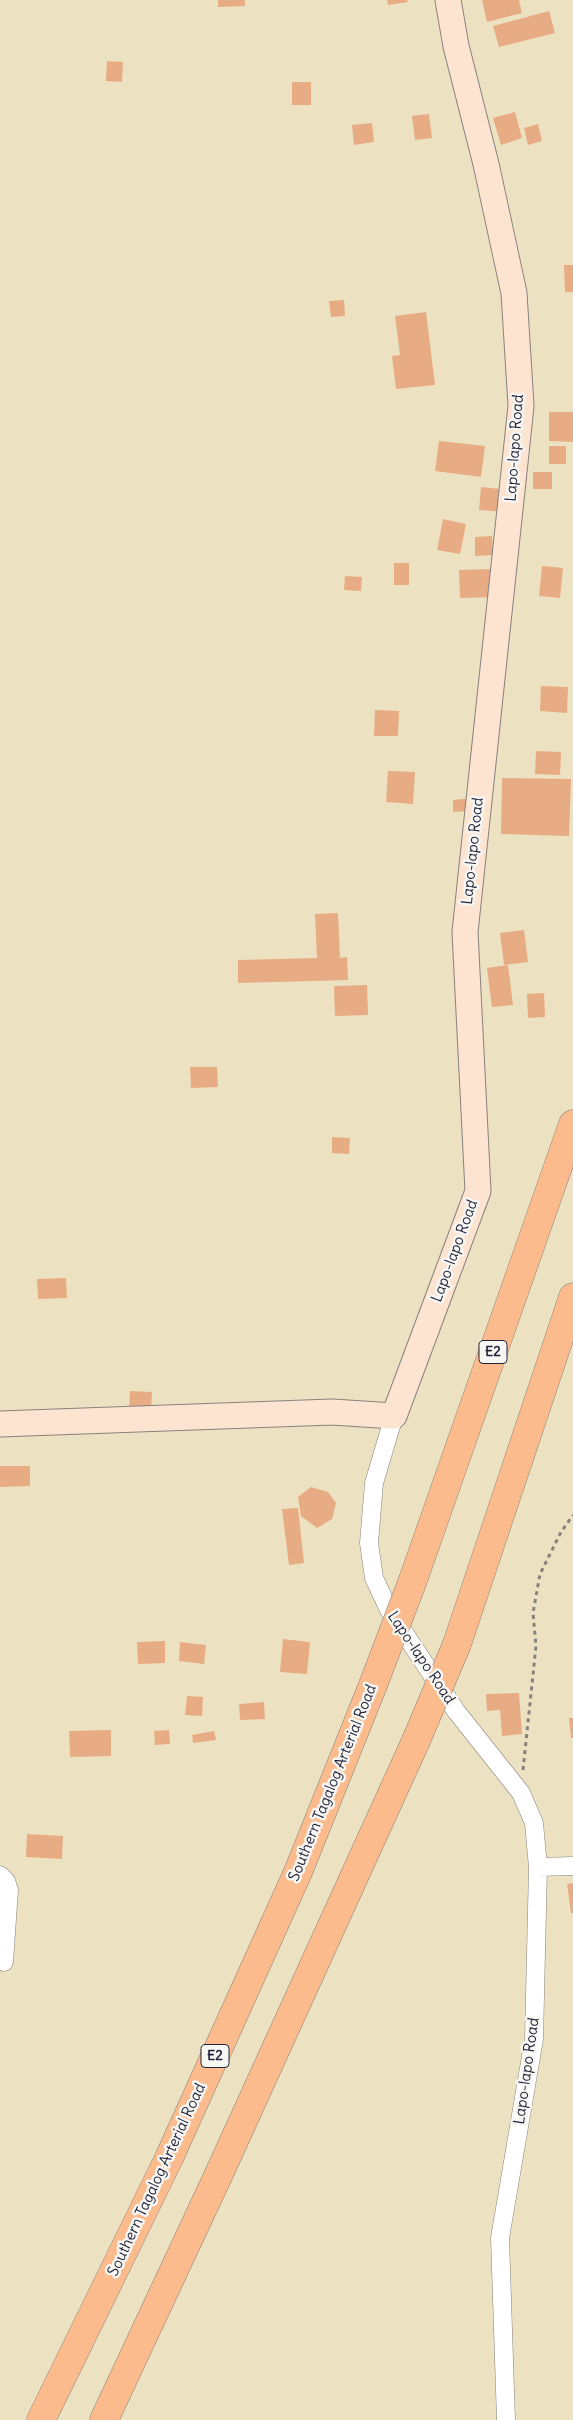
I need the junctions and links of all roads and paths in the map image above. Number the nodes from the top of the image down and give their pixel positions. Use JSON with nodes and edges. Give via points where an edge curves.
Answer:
{"nodes":[{"id":1,"x":448,"y":0,"type":"edge"},
{"id":2,"x":573,"y":1124,"type":"edge"},
{"id":3,"x":573,"y":1297,"type":"edge"},
{"id":4,"x":394,"y":1416,"type":"junction"},
{"id":5,"x":0,"y":1424,"type":"edge"},
{"id":6,"x":573,"y":1516,"type":"edge"},
{"id":7,"x":521,"y":1793,"type":"junction"},
{"id":8,"x":573,"y":1866,"type":"edge"},
{"id":9,"x":538,"y":1867,"type":"junction"},
{"id":10,"x":0,"y":1875,"type":"edge"},
{"id":11,"x":4,"y":1962,"type":"dead end"},
{"id":12,"x":41,"y":2420,"type":"edge"},
{"id":13,"x":104,"y":2420,"type":"edge"},
{"id":14,"x":506,"y":2420,"type":"edge"}],
"edges":[{"from":1,"to":4,"type":"street","name":"Lapo-lapo Road","via":[[514,293],[521,406],[466,932],[478,1191]]},
{"from":2,"to":12,"type":"highway","name":"Southern Tagalog Arterial Road","number":"E2","bridge":true,"via":[[413,1580],[298,1872],[185,2122]]},
{"from":3,"to":13,"type":"highway","bridge":true,"via":[[457,1644],[415,1743]]},
{"from":4,"to":5,"type":"street","via":[[332,1412]]},
{"from":4,"to":7,"type":"street","name":"Lapo-lapo Road","via":[[374,1484],[369,1543],[374,1578],[389,1610],[456,1711]]},
{"from":6,"to":7,"type":"path","via":[[561,1532],[540,1574],[533,1613],[536,1646]]},
{"from":7,"to":9,"type":"street","name":"Lapo-lapo Road","via":[[534,1823]]},
{"from":8,"to":9,"type":"street"},
{"from":9,"to":14,"type":"street","name":"Lapo-lapo Road","via":[[534,2039],[500,2238]]},
{"from":10,"to":11,"type":"street","via":[[9,1890]]}]}
